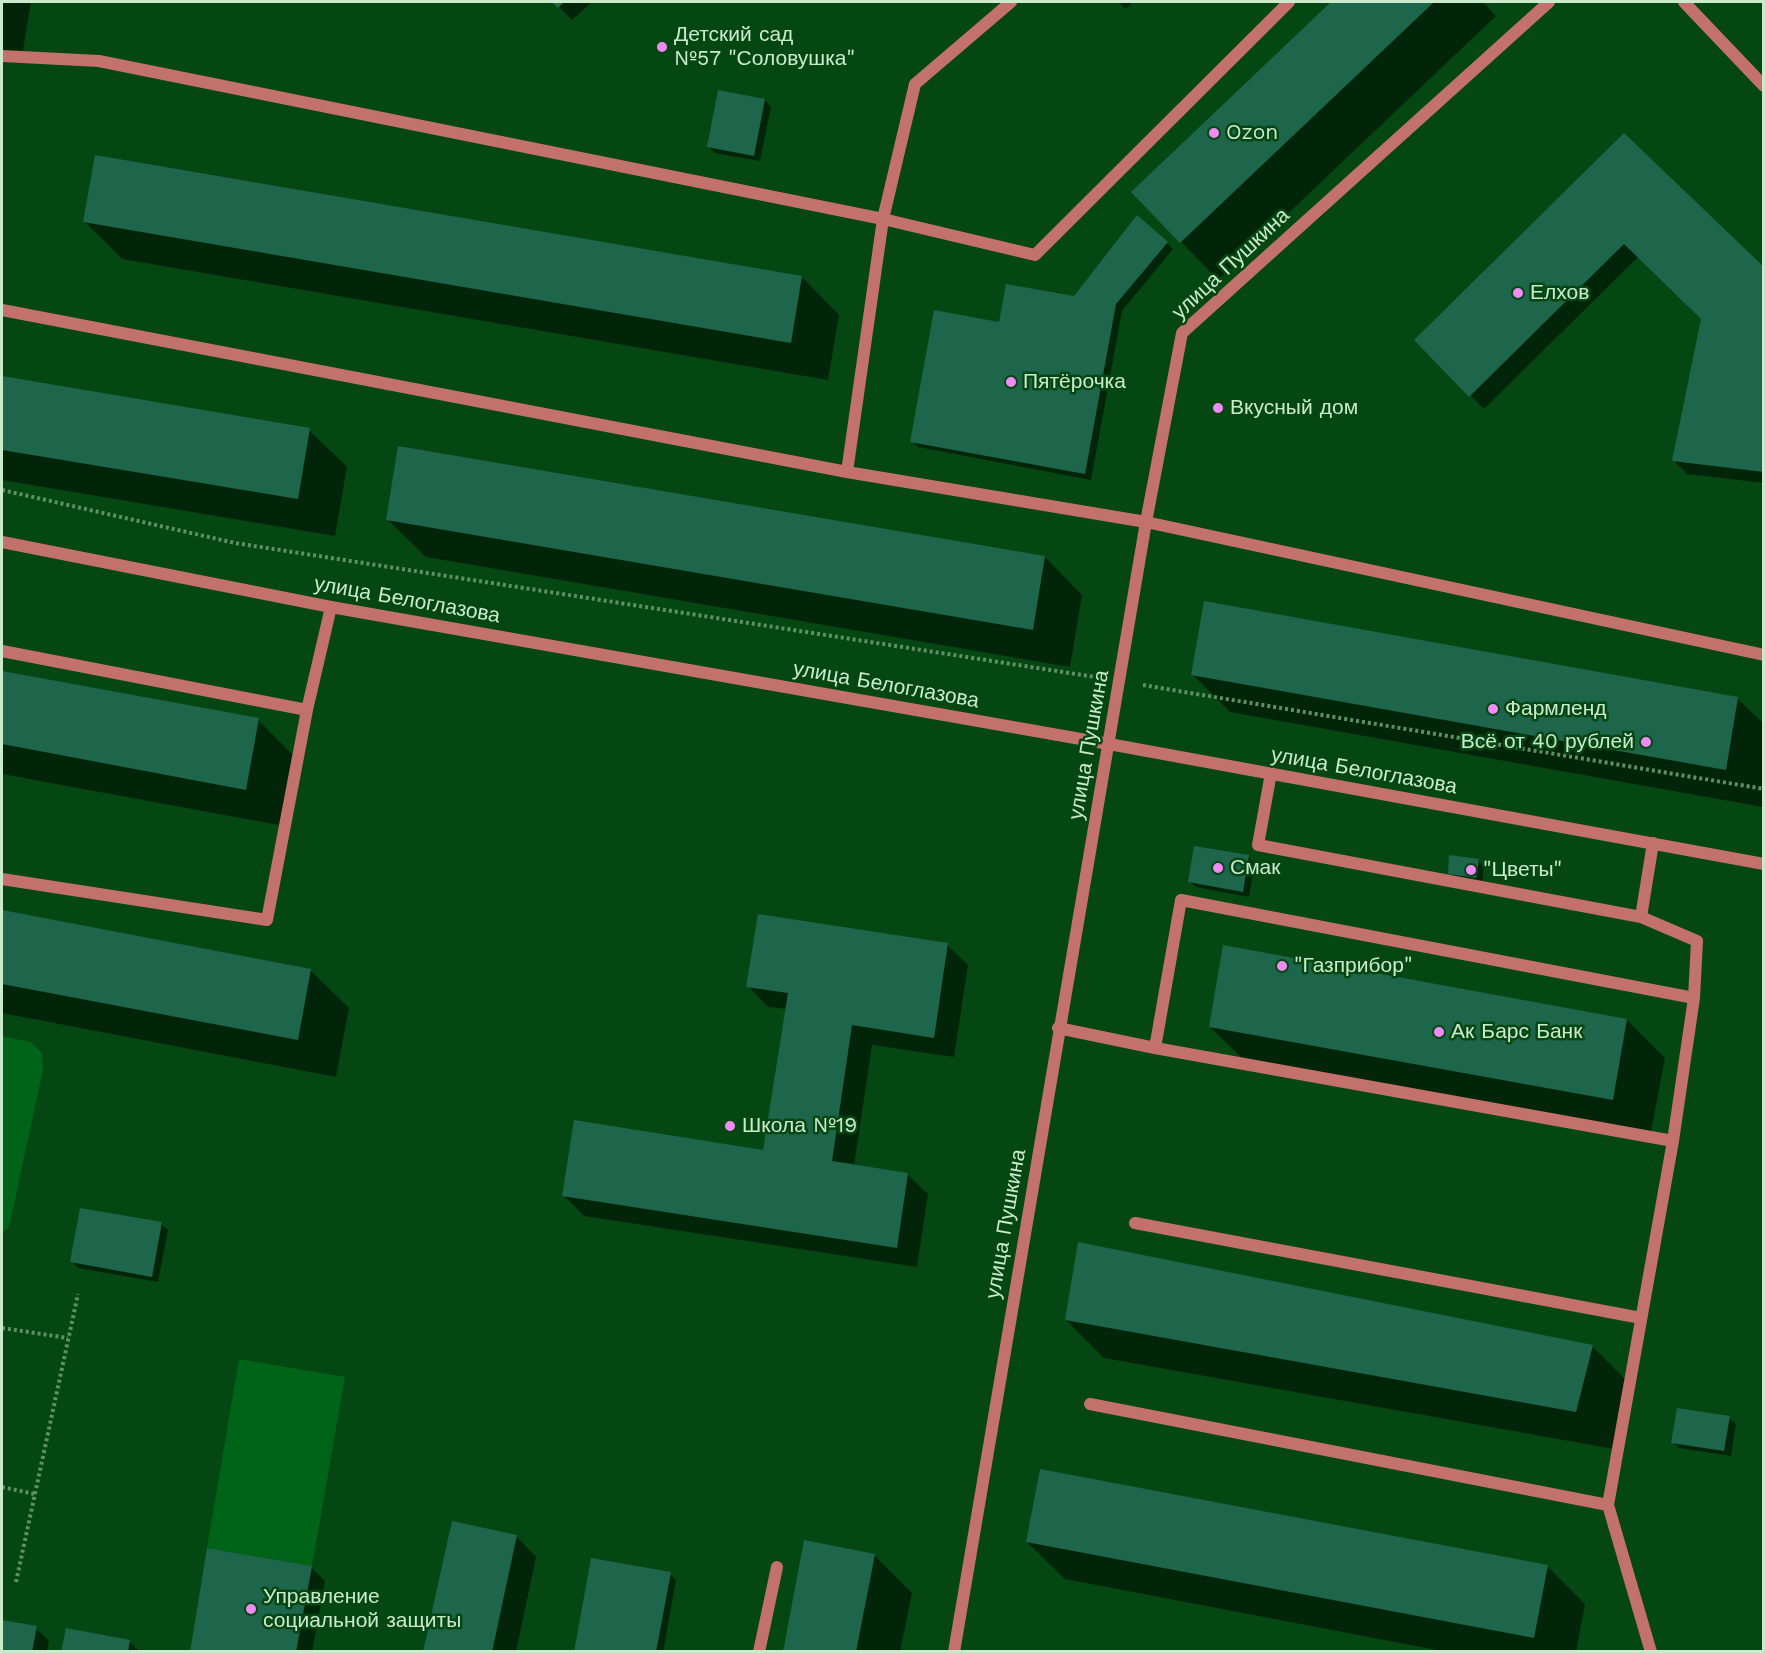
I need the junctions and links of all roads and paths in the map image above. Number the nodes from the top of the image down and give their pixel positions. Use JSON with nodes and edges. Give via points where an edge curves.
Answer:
{"nodes":[{"id":1,"x":1011,"y":2,"type":"edge"},
{"id":2,"x":1289,"y":2,"type":"edge"},
{"id":3,"x":1549,"y":2,"type":"edge"},
{"id":4,"x":1684,"y":2,"type":"edge"},
{"id":5,"x":2,"y":56,"type":"edge"},
{"id":6,"x":1764,"y":86,"type":"edge"},
{"id":7,"x":884,"y":219,"type":"junction"},
{"id":8,"x":2,"y":310,"type":"edge"},
{"id":9,"x":847,"y":472,"type":"junction"},
{"id":10,"x":2,"y":490,"type":"edge"},
{"id":11,"x":1146,"y":522,"type":"junction"},
{"id":12,"x":2,"y":542,"type":"edge"},
{"id":13,"x":331,"y":607,"type":"junction"},
{"id":14,"x":2,"y":651,"type":"edge"},
{"id":15,"x":1764,"y":656,"type":"edge"},
{"id":16,"x":1120,"y":681,"type":"junction"},
{"id":17,"x":307,"y":710,"type":"junction"},
{"id":18,"x":1109,"y":744,"type":"junction"},
{"id":19,"x":1271,"y":773,"type":"junction"},
{"id":20,"x":1764,"y":789,"type":"edge"},
{"id":21,"x":1653,"y":843,"type":"junction"},
{"id":22,"x":1764,"y":864,"type":"edge"},
{"id":23,"x":2,"y":879,"type":"edge"},
{"id":24,"x":1641,"y":917,"type":"junction"},
{"id":25,"x":1694,"y":998,"type":"junction"},
{"id":26,"x":1058,"y":1028,"type":"junction"},
{"id":27,"x":1155,"y":1048,"type":"junction"},
{"id":28,"x":1673,"y":1141,"type":"junction"},
{"id":29,"x":1135,"y":1223,"type":"dead end"},
{"id":30,"x":78,"y":1294,"type":"dead end"},
{"id":31,"x":1641,"y":1318,"type":"junction"},
{"id":32,"x":2,"y":1328,"type":"edge"},
{"id":33,"x":68,"y":1338,"type":"junction"},
{"id":34,"x":1090,"y":1404,"type":"dead end"},
{"id":35,"x":2,"y":1487,"type":"edge"},
{"id":36,"x":35,"y":1494,"type":"junction"},
{"id":37,"x":1608,"y":1505,"type":"junction"},
{"id":38,"x":777,"y":1567,"type":"dead end"},
{"id":39,"x":16,"y":1582,"type":"dead end"},
{"id":40,"x":759,"y":1652,"type":"edge"},
{"id":41,"x":954,"y":1652,"type":"edge"},
{"id":42,"x":1651,"y":1652,"type":"edge"}],
"edges":[{"from":1,"to":7,"type":"street","via":[[915,84]]},
{"from":2,"to":7,"type":"street","via":[[1035,255]]},
{"from":3,"to":11,"type":"street","name":"улица Пушкина","via":[[1182,333]]},
{"from":4,"to":6,"type":"street"},
{"from":5,"to":7,"type":"street","via":[[99,61]]},
{"from":7,"to":9,"type":"street"},
{"from":8,"to":9,"type":"street"},
{"from":9,"to":11,"type":"street"},
{"from":10,"to":16,"type":"path","via":[[234,543]]},
{"from":11,"to":15,"type":"street"},
{"from":11,"to":16,"type":"street","name":"улица Пушкина"},
{"from":12,"to":13,"type":"street","name":"улица Белоглазова"},
{"from":13,"to":17,"type":"street"},
{"from":13,"to":18,"type":"street","name":"улица Белоглазова"},
{"from":14,"to":17,"type":"street"},
{"from":16,"to":18,"type":"street","name":"улица Пушкина"},
{"from":16,"to":20,"type":"path"},
{"from":17,"to":23,"type":"street","via":[[267,920]]},
{"from":18,"to":19,"type":"street","name":"улица Белоглазова"},
{"from":18,"to":26,"type":"street","name":"улица Пушкина"},
{"from":19,"to":21,"type":"street","name":"улица Белоглазова"},
{"from":19,"to":24,"type":"street","via":[[1258,845]]},
{"from":21,"to":22,"type":"street","name":"улица Белоглазова"},
{"from":21,"to":24,"type":"street"},
{"from":24,"to":25,"type":"street","via":[[1696,940]]},
{"from":25,"to":27,"type":"street","via":[[1181,900]]},
{"from":25,"to":28,"type":"street"},
{"from":26,"to":27,"type":"street"},
{"from":26,"to":41,"type":"street","name":"улица Пушкина"},
{"from":27,"to":28,"type":"street"},
{"from":28,"to":31,"type":"street"},
{"from":29,"to":31,"type":"street"},
{"from":30,"to":33,"type":"path"},
{"from":31,"to":37,"type":"street"},
{"from":32,"to":33,"type":"path"},
{"from":33,"to":36,"type":"path"},
{"from":34,"to":37,"type":"street"},
{"from":35,"to":36,"type":"path"},
{"from":36,"to":39,"type":"path"},
{"from":37,"to":42,"type":"street"},
{"from":38,"to":40,"type":"street"}]}
